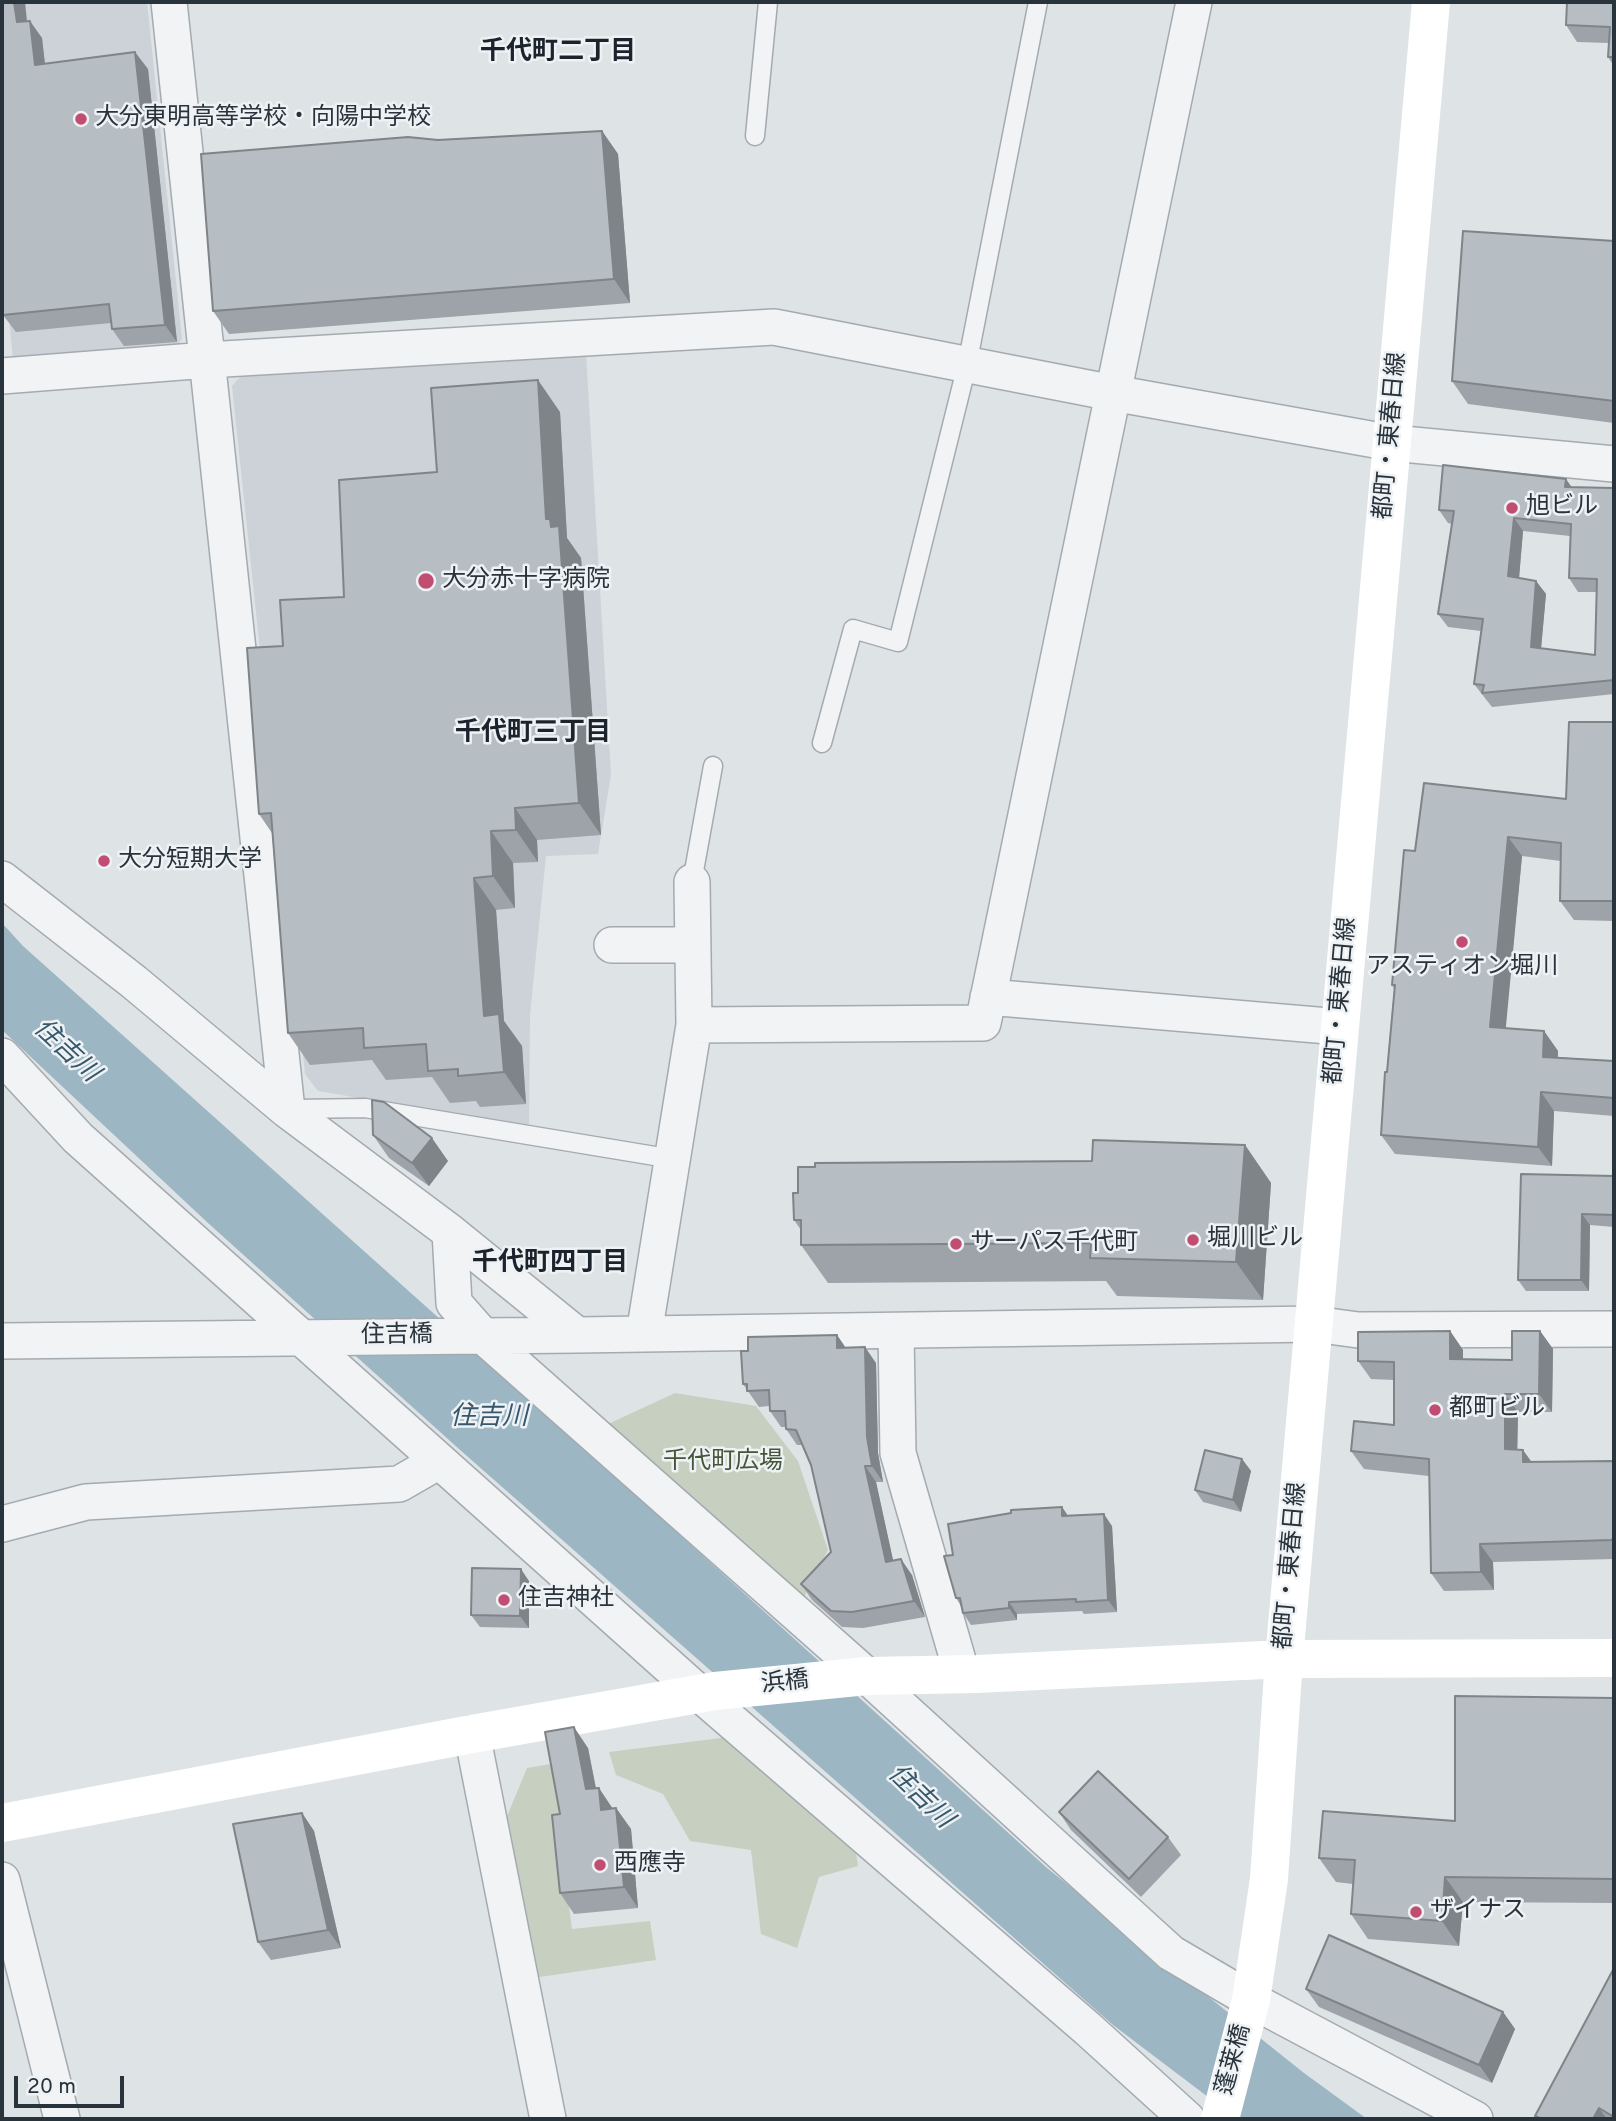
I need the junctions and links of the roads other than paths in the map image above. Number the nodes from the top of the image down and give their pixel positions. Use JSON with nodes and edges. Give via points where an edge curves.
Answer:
{"nodes":[{"id":1,"x":169,"y":2,"type":"edge"},
{"id":2,"x":768,"y":2,"type":"edge"},
{"id":3,"x":1038,"y":2,"type":"edge"},
{"id":4,"x":1194,"y":2,"type":"edge"},
{"id":5,"x":1431,"y":2,"type":"edge"},
{"id":6,"x":755,"y":136,"type":"dead end"},
{"id":7,"x":207,"y":360,"type":"junction"},
{"id":8,"x":967,"y":365,"type":"junction"},
{"id":9,"x":2,"y":376,"type":"edge"},
{"id":10,"x":1113,"y":393,"type":"junction"},
{"id":11,"x":1392,"y":443,"type":"junction"},
{"id":12,"x":1614,"y":464,"type":"edge"},
{"id":13,"x":822,"y":743,"type":"dead end"},
{"id":14,"x":713,"y":766,"type":"dead end"},
{"id":15,"x":2,"y":878,"type":"edge"},
{"id":16,"x":692,"y":882,"type":"joint"},
{"id":17,"x":612,"y":945,"type":"dead end"},
{"id":18,"x":692,"y":945,"type":"junction"},
{"id":19,"x":988,"y":997,"type":"junction"},
{"id":20,"x":694,"y":1024,"type":"junction"},
{"id":21,"x":1340,"y":1027,"type":"junction"},
{"id":22,"x":2,"y":1056,"type":"edge"},
{"id":23,"x":287,"y":1110,"type":"junction"},
{"id":24,"x":673,"y":1159,"type":"junction"},
{"id":25,"x":450,"y":1232,"type":"junction"},
{"id":26,"x":1314,"y":1324,"type":"junction"},
{"id":27,"x":1614,"y":1329,"type":"edge"},
{"id":28,"x":896,"y":1331,"type":"junction"},
{"id":29,"x":644,"y":1334,"type":"junction"},
{"id":30,"x":577,"y":1335,"type":"junction"},
{"id":31,"x":477,"y":1336,"type":"junction"},
{"id":32,"x":313,"y":1338,"type":"junction"},
{"id":33,"x":2,"y":1341,"type":"edge"},
{"id":34,"x":439,"y":1461,"type":"junction"},
{"id":35,"x":2,"y":1524,"type":"edge"},
{"id":36,"x":1614,"y":1658,"type":"edge"},
{"id":37,"x":1284,"y":1659,"type":"junction"},
{"id":38,"x":962,"y":1674,"type":"junction"},
{"id":39,"x":861,"y":1677,"type":"junction"},
{"id":40,"x":708,"y":1693,"type":"junction"},
{"id":41,"x":472,"y":1734,"type":"junction"},
{"id":42,"x":2,"y":1822,"type":"edge"},
{"id":43,"x":2,"y":1880,"type":"edge"},
{"id":44,"x":1251,"y":2000,"type":"junction"},
{"id":45,"x":62,"y":2119,"type":"edge"},
{"id":46,"x":548,"y":2119,"type":"edge"},
{"id":47,"x":1187,"y":2119,"type":"edge"},
{"id":48,"x":1220,"y":2119,"type":"edge"},
{"id":49,"x":1475,"y":2119,"type":"edge"}],
"edges":[{"from":1,"to":7,"type":"street"},
{"from":2,"to":6,"type":"lane"},
{"from":3,"to":8,"type":"lane"},
{"from":4,"to":10,"type":"street"},
{"from":5,"to":11,"type":"street","name":"都町・東春日線"},
{"from":7,"to":8,"type":"street","via":[[774,327]]},
{"from":7,"to":9,"type":"street"},
{"from":7,"to":23,"type":"street"},
{"from":8,"to":10,"type":"street"},
{"from":8,"to":13,"type":"lane","via":[[898,642],[853,629]]},
{"from":10,"to":11,"type":"street"},
{"from":10,"to":19,"type":"street"},
{"from":11,"to":12,"type":"street"},
{"from":11,"to":21,"type":"street","name":"都町・東春日線"},
{"from":14,"to":16,"type":"lane"},
{"from":15,"to":23,"type":"street"},
{"from":16,"to":18,"type":"street"},
{"from":17,"to":18,"type":"street"},
{"from":18,"to":20,"type":"street"},
{"from":19,"to":20,"type":"street","via":[[983,1023]]},
{"from":19,"to":21,"type":"street"},
{"from":20,"to":24,"type":"street"},
{"from":21,"to":26,"type":"street","name":"都町・東春日線"},
{"from":22,"to":32,"type":"street","via":[[78,1138]]},
{"from":23,"to":24,"type":"lane","via":[[365,1108]]},
{"from":23,"to":25,"type":"street"},
{"from":24,"to":29,"type":"street"},
{"from":25,"to":30,"type":"street"},
{"from":25,"to":31,"type":"street","via":[[454,1303]]},
{"from":26,"to":27,"type":"street","name":"住吉橋","via":[[1358,1331]]},
{"from":26,"to":28,"type":"street","name":"住吉橋"},
{"from":26,"to":37,"type":"street","name":"都町・東春日線"},
{"from":28,"to":29,"type":"street","name":"住吉橋"},
{"from":28,"to":38,"type":"street","via":[[898,1454]]},
{"from":29,"to":30,"type":"street","name":"住吉橋"},
{"from":30,"to":31,"type":"street","name":"住吉橋"},
{"from":31,"to":32,"type":"street","name":"住吉橋"},
{"from":31,"to":39,"type":"street"},
{"from":32,"to":33,"type":"street","name":"住吉橋"},
{"from":32,"to":34,"type":"street"},
{"from":34,"to":35,"type":"street","via":[[399,1484],[86,1502]]},
{"from":34,"to":40,"type":"street"},
{"from":36,"to":37,"type":"street","name":"浜橋"},
{"from":37,"to":38,"type":"street","name":"浜橋"},
{"from":37,"to":44,"type":"street","name":"都町・東春日線","via":[[1269,1879]]},
{"from":38,"to":39,"type":"street","name":"浜橋"},
{"from":39,"to":40,"type":"street","name":"浜橋"},
{"from":39,"to":44,"type":"street","via":[[1171,1953]]},
{"from":40,"to":41,"type":"street","name":"浜橋"},
{"from":40,"to":47,"type":"street"},
{"from":41,"to":42,"type":"street","name":"浜橋"},
{"from":41,"to":46,"type":"street"},
{"from":43,"to":45,"type":"street"},
{"from":44,"to":48,"type":"street","name":"蓬莱橋"},
{"from":44,"to":49,"type":"street"}]}
